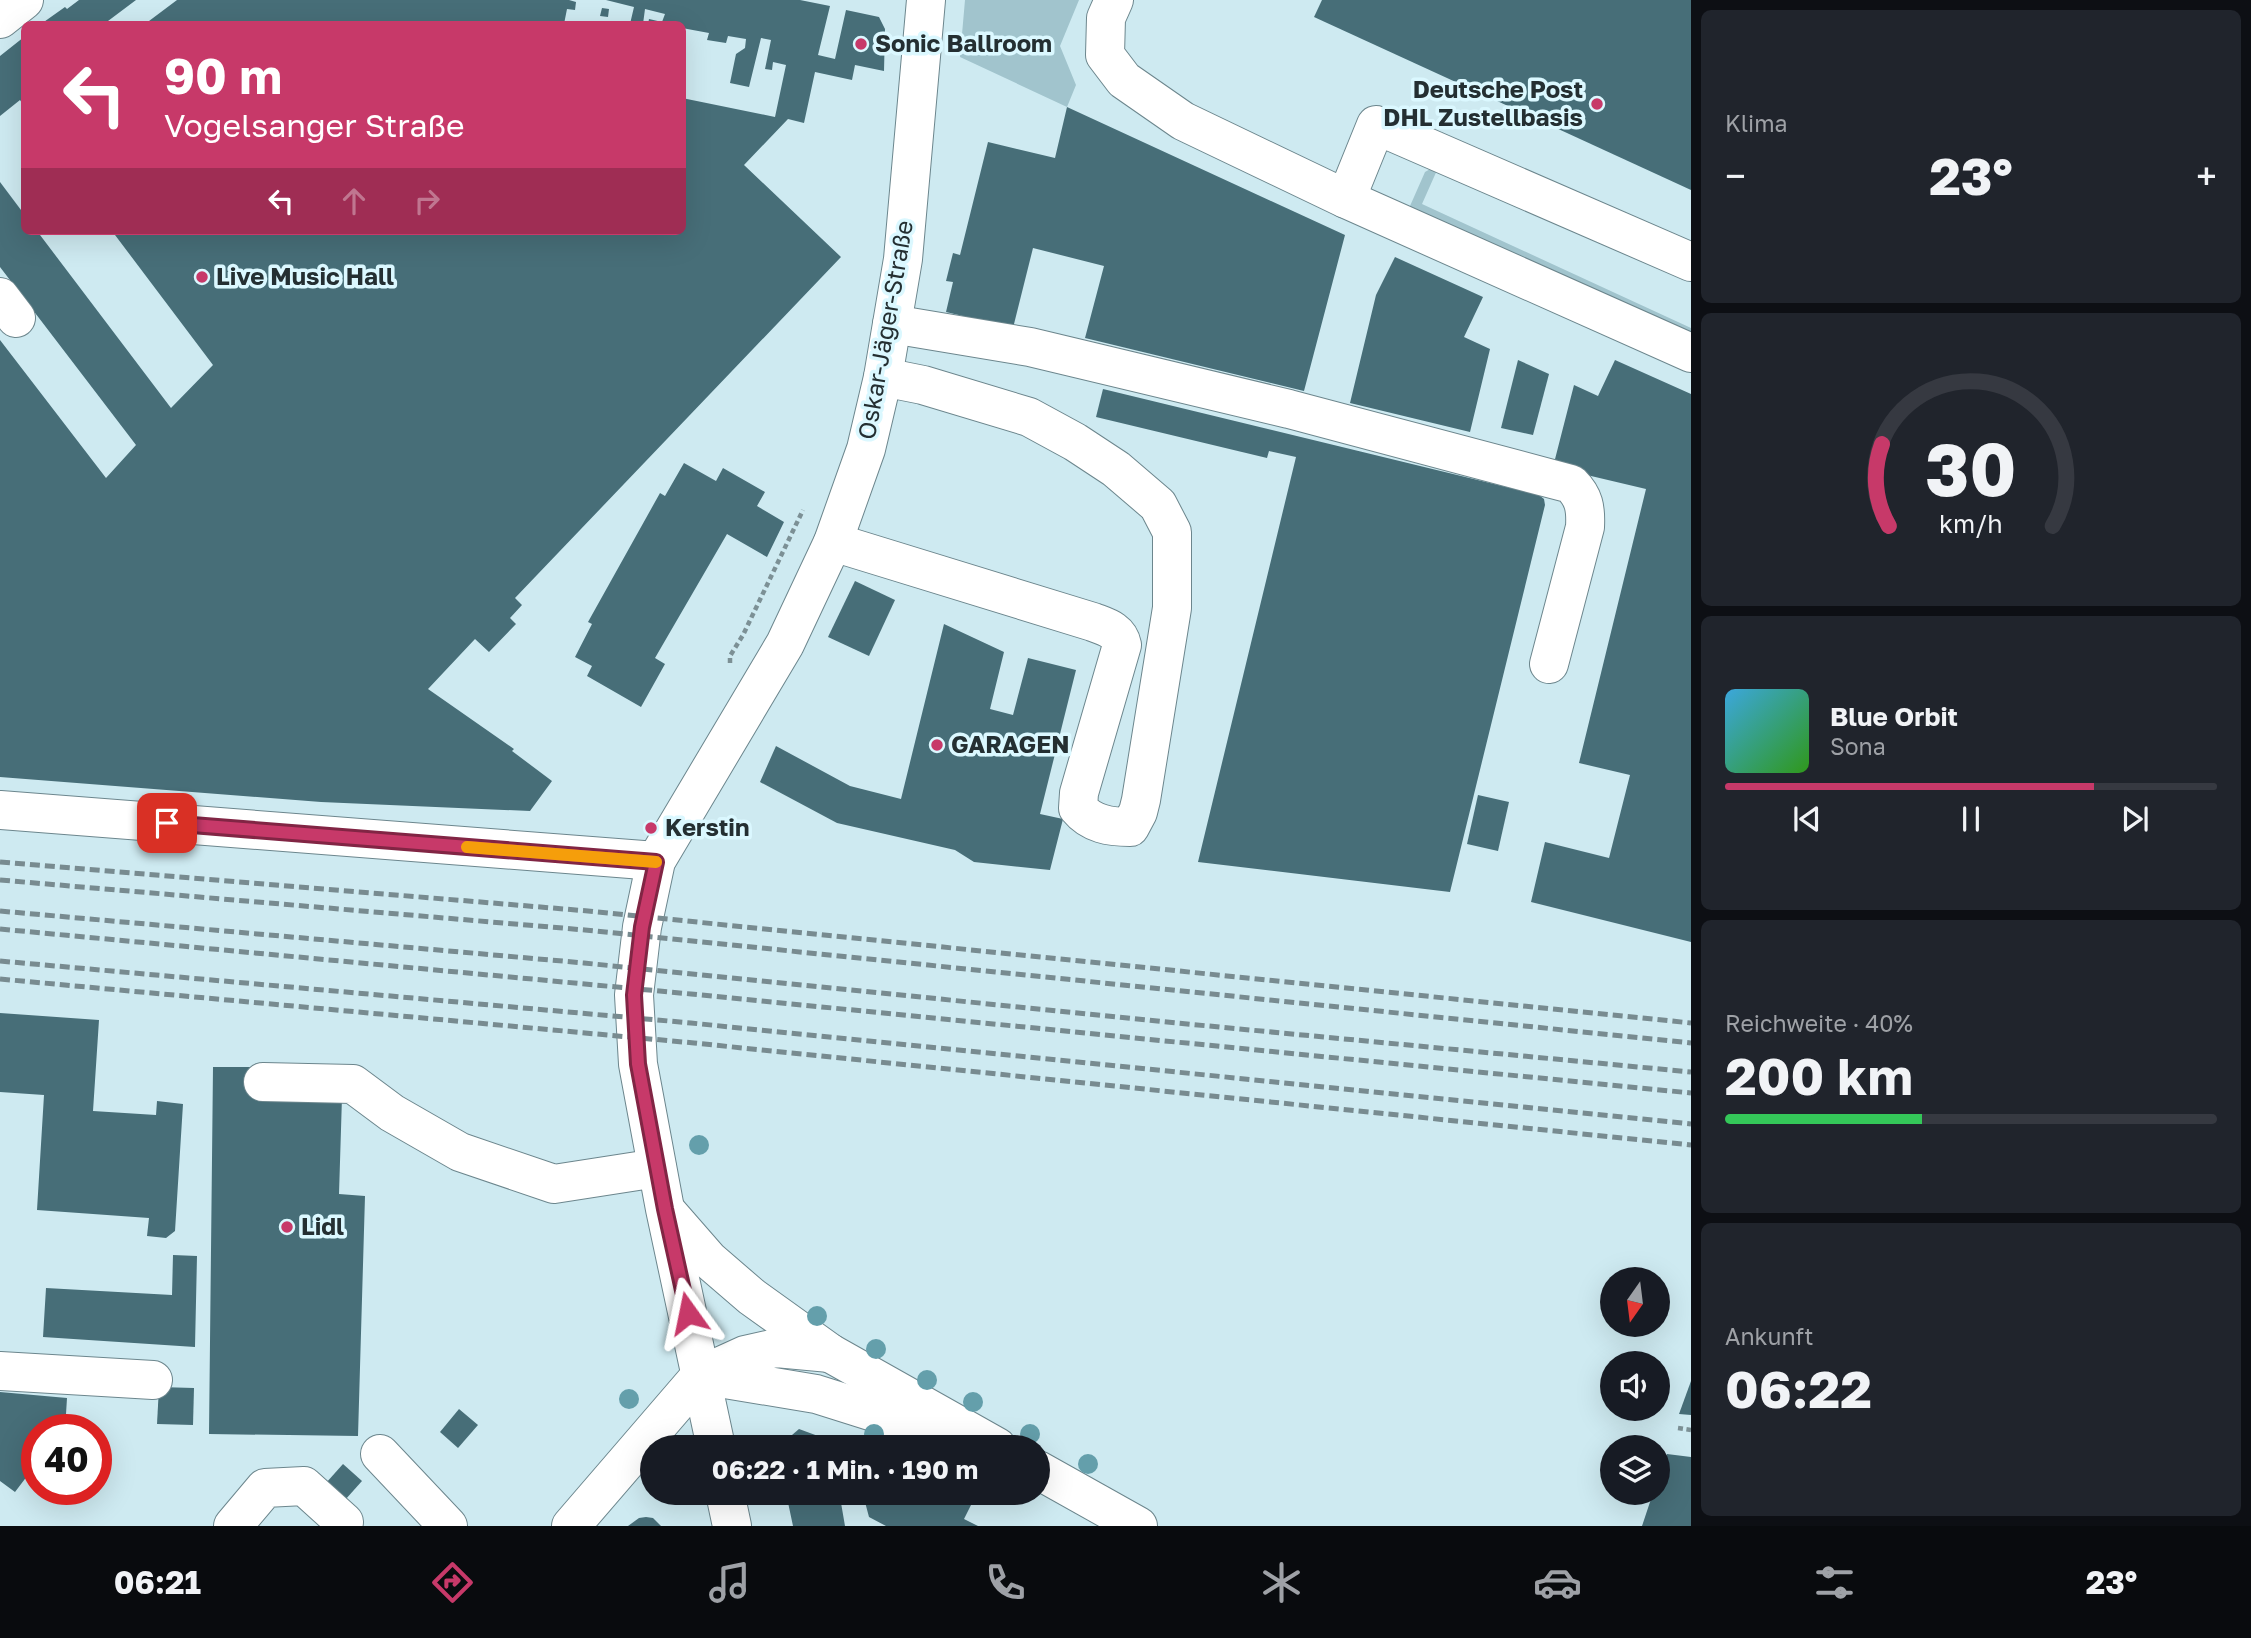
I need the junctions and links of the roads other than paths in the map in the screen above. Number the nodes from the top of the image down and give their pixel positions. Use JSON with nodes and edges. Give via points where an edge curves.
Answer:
{"nodes":[{"id":1,"x":24,"y":0,"type":"edge"},
{"id":2,"x":926,"y":0,"type":"edge"},
{"id":3,"x":1114,"y":0,"type":"edge"},
{"id":4,"x":0,"y":19,"type":"edge"},
{"id":5,"x":1346,"y":199,"type":"junction"},
{"id":6,"x":1691,"y":262,"type":"edge"},
{"id":7,"x":892,"y":324,"type":"junction"},
{"id":8,"x":1691,"y":353,"type":"edge"},
{"id":9,"x":883,"y":377,"type":"junction"},
{"id":10,"x":833,"y":542,"type":"junction"},
{"id":11,"x":1549,"y":664,"type":"dead end"},
{"id":12,"x":0,"y":810,"type":"edge"},
{"id":13,"x":656,"y":862,"type":"junction"},
{"id":14,"x":263,"y":1082,"type":"dead end"},
{"id":15,"x":657,"y":1168,"type":"junction"},
{"id":16,"x":665,"y":1209,"type":"junction"},
{"id":17,"x":830,"y":1353,"type":"junction"},
{"id":18,"x":0,"y":1371,"type":"edge"},
{"id":19,"x":701,"y":1375,"type":"junction"},
{"id":20,"x":153,"y":1380,"type":"dead end"},
{"id":21,"x":714,"y":1435,"type":"edge"},
{"id":22,"x":943,"y":1435,"type":"edge"},
{"id":23,"x":976,"y":1435,"type":"edge"},
{"id":24,"x":380,"y":1454,"type":"dead end"},
{"id":25,"x":1050,"y":1477,"type":"edge"},
{"id":26,"x":728,"y":1505,"type":"edge"},
{"id":27,"x":344,"y":1522,"type":"dead end"},
{"id":28,"x":233,"y":1526,"type":"edge"},
{"id":29,"x":448,"y":1526,"type":"edge"},
{"id":30,"x":571,"y":1526,"type":"edge"},
{"id":31,"x":732,"y":1526,"type":"edge"},
{"id":32,"x":1138,"y":1526,"type":"edge"}],
"edges":[{"from":1,"to":4,"type":"street"},
{"from":2,"to":7,"type":"street","name":"Oskar-Jäger-Straße","via":[[903,258]]},
{"from":3,"to":5,"type":"street","via":[[1106,18],[1105,55],[1124,80],[1183,121]]},
{"from":5,"to":6,"type":"street","via":[[1376,125]]},
{"from":5,"to":8,"type":"street"},
{"from":7,"to":9,"type":"street","name":"Oskar-Jäger-Straße"},
{"from":7,"to":11,"type":"street","via":[[1043,350],[1571,484],[1586,508],[1585,527]]},
{"from":9,"to":10,"type":"street","name":"Oskar-Jäger-Straße","via":[[866,449]]},
{"from":9,"to":10,"type":"street","via":[[1029,417],[1116,469],[1158,505],[1172,532],[1172,608],[1141,800],[1130,827],[1086,818],[1078,808],[1121,636],[1093,622]]},
{"from":10,"to":13,"type":"street","name":"Oskar-Jäger-Straße","via":[[785,644]]},
{"from":12,"to":13,"type":"street"},
{"from":13,"to":15,"type":"street","name":"Oskar-Jäger-Straße","via":[[634,995],[638,1064]]},
{"from":14,"to":15,"type":"street","via":[[353,1084],[392,1113],[460,1152],[554,1184]]},
{"from":15,"to":16,"type":"street","name":"Oskar-Jäger-Straße"},
{"from":16,"to":17,"type":"street","via":[[709,1260]]},
{"from":16,"to":19,"type":"street","name":"Oskar-Jäger-Straße"},
{"from":17,"to":19,"type":"street","via":[[776,1348],[745,1355]]},
{"from":17,"to":23,"type":"street"},
{"from":18,"to":20,"type":"street"},
{"from":19,"to":21,"type":"street","name":"Oskar-Jäger-Straße"},
{"from":19,"to":22,"type":"street","via":[[816,1394]]},
{"from":19,"to":30,"type":"street"},
{"from":24,"to":29,"type":"street"},
{"from":25,"to":32,"type":"street"},
{"from":26,"to":31,"type":"street"},
{"from":27,"to":28,"type":"street","via":[[304,1486],[265,1488]]}]}
